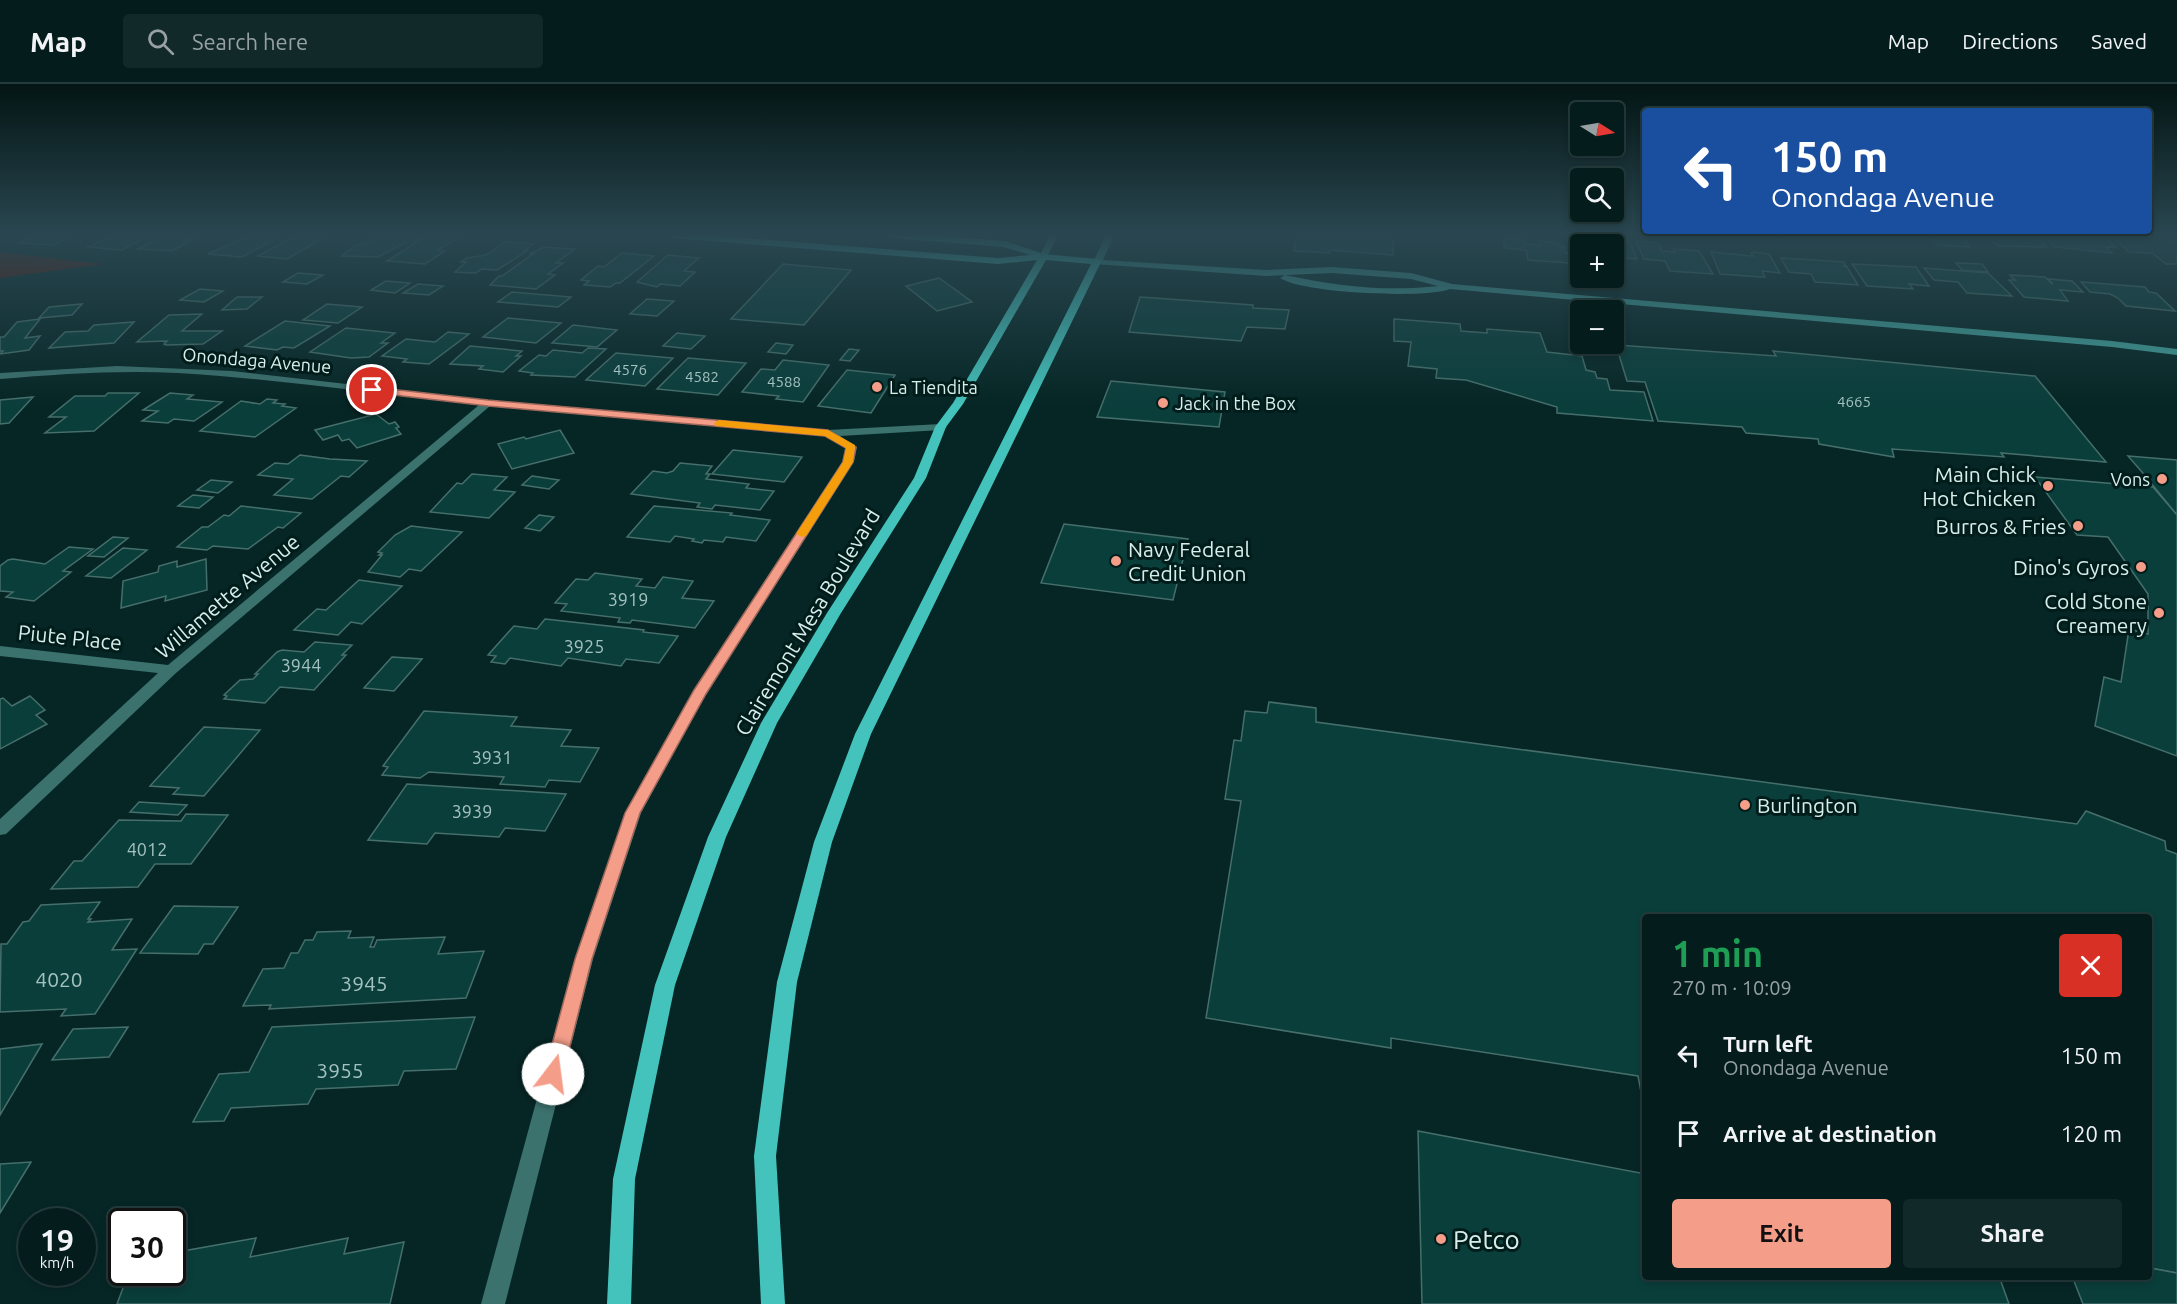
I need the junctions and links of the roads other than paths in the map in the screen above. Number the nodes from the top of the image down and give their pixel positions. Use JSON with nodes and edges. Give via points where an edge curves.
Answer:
{"nodes":[{"id":1,"x":1022,"y":292,"type":"edge"},
{"id":2,"x":1082,"y":292,"type":"edge"},
{"id":3,"x":1400,"y":292,"type":"edge"},
{"id":4,"x":1418,"y":292,"type":"edge"},
{"id":5,"x":1509,"y":292,"type":"edge"},
{"id":6,"x":2177,"y":352,"type":"edge"},
{"id":7,"x":0,"y":376,"type":"edge"},
{"id":8,"x":488,"y":403,"type":"junction"},
{"id":9,"x":941,"y":427,"type":"junction"},
{"id":10,"x":828,"y":433,"type":"junction"},
{"id":11,"x":0,"y":651,"type":"edge"},
{"id":12,"x":171,"y":670,"type":"junction"},
{"id":13,"x":0,"y":829,"type":"edge"},
{"id":14,"x":493,"y":1304,"type":"edge"},
{"id":15,"x":619,"y":1304,"type":"edge"},
{"id":16,"x":773,"y":1304,"type":"edge"}],
"edges":[{"from":1,"to":9,"type":"main road","name":"Clairemont Mesa Boulevard"},
{"from":2,"to":16,"type":"main road","via":[[863,734],[823,842],[787,982],[765,1156]]},
{"from":3,"to":4,"type":"main road"},
{"from":5,"to":6,"type":"main road"},
{"from":7,"to":8,"type":"street","name":"Onondaga Avenue","via":[[117,369],[177,370]]},
{"from":8,"to":10,"type":"street","name":"Onondaga Avenue"},
{"from":8,"to":12,"type":"street","name":"Willamette Avenue"},
{"from":9,"to":10,"type":"street","name":"Onondaga Avenue"},
{"from":9,"to":15,"type":"main road","name":"Clairemont Mesa Boulevard","via":[[920,478],[770,723],[717,837],[665,985],[624,1179]]},
{"from":10,"to":14,"type":"street","via":[[851,447],[848,462],[699,693],[633,813],[584,959]]},
{"from":11,"to":12,"type":"street","name":"Piute Place"},
{"from":12,"to":13,"type":"street","name":"Willamette Avenue"}]}
